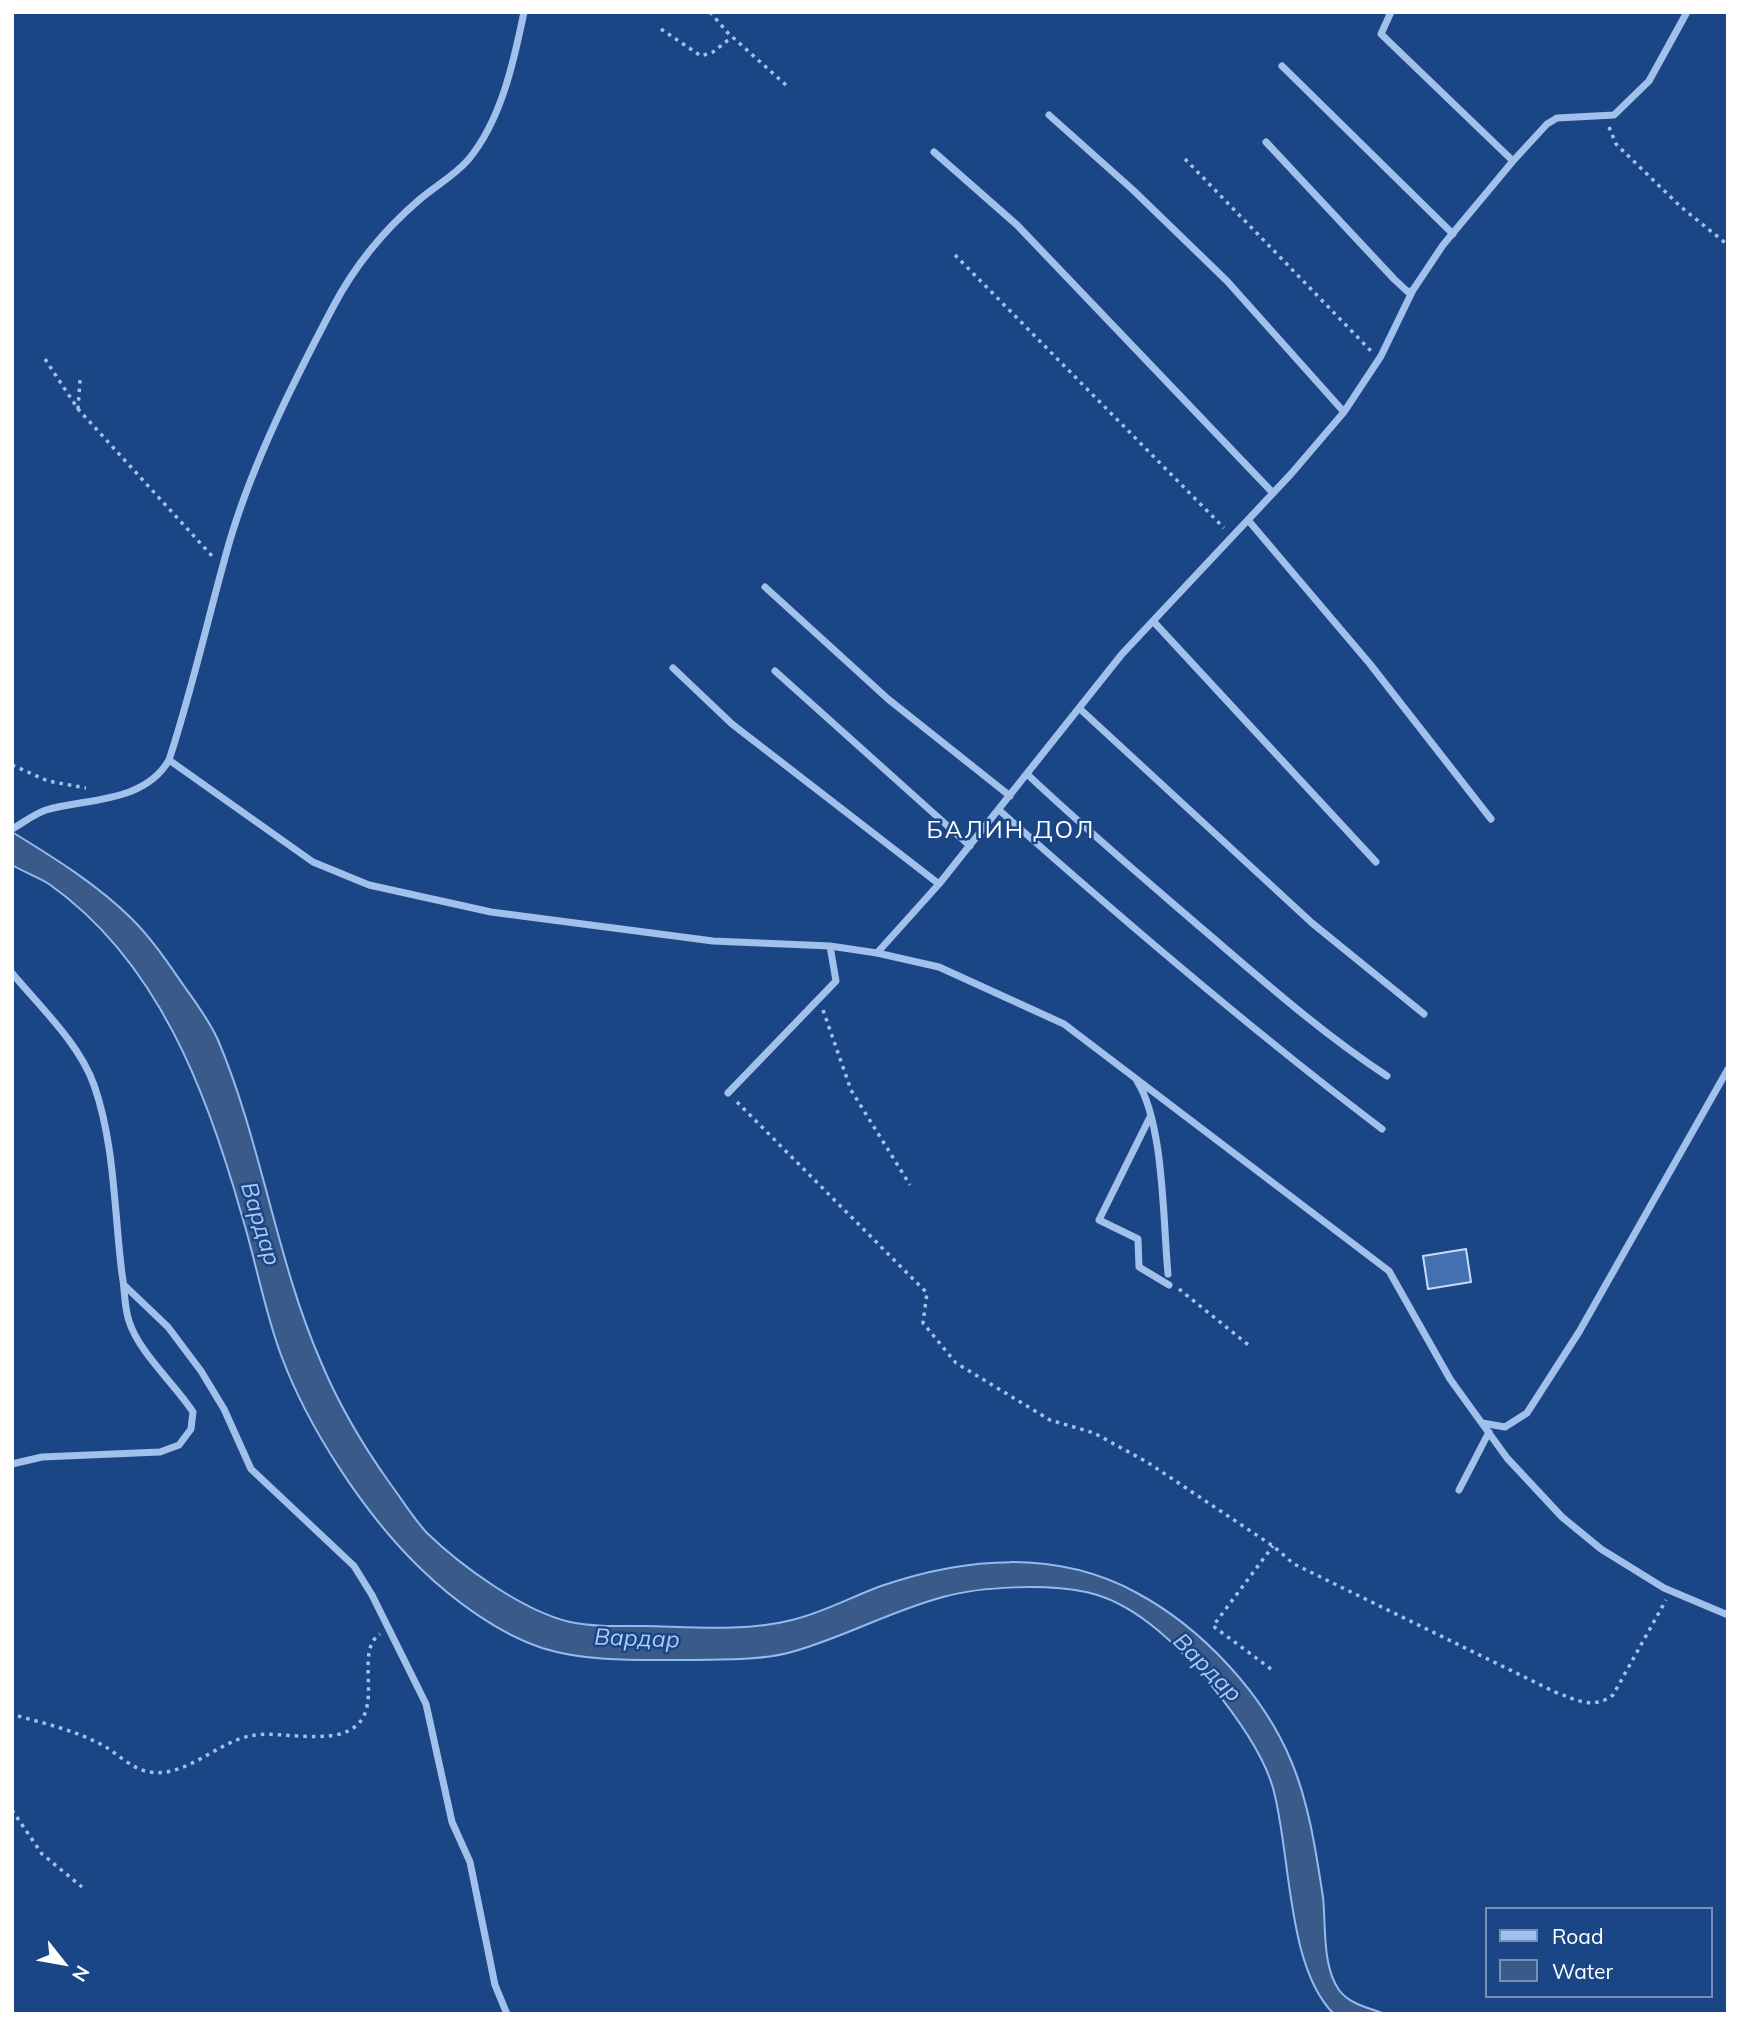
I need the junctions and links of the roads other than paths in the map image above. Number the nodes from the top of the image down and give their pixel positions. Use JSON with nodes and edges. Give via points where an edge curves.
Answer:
{"nodes":[{"id":1,"x":524,"y":12,"type":"edge"},
{"id":2,"x":1391,"y":12,"type":"edge"},
{"id":3,"x":1687,"y":12,"type":"edge"},
{"id":4,"x":1282,"y":66,"type":"dead end"},
{"id":5,"x":1048,"y":115,"type":"dead end"},
{"id":6,"x":1266,"y":142,"type":"dead end"},
{"id":7,"x":934,"y":152,"type":"dead end"},
{"id":8,"x":1513,"y":161,"type":"junction"},
{"id":9,"x":1453,"y":234,"type":"junction"},
{"id":10,"x":1413,"y":290,"type":"junction"},
{"id":11,"x":1345,"y":412,"type":"junction"},
{"id":12,"x":1273,"y":493,"type":"junction"},
{"id":13,"x":1248,"y":520,"type":"junction"},
{"id":14,"x":765,"y":587,"type":"dead end"},
{"id":15,"x":1153,"y":621,"type":"junction"},
{"id":16,"x":673,"y":668,"type":"dead end"},
{"id":17,"x":775,"y":671,"type":"dead end"},
{"id":18,"x":1079,"y":708,"type":"junction"},
{"id":19,"x":169,"y":760,"type":"junction"},
{"id":20,"x":1027,"y":774,"type":"junction"},
{"id":21,"x":1010,"y":796,"type":"junction"},
{"id":22,"x":999,"y":810,"type":"junction"},
{"id":23,"x":1491,"y":819,"type":"dead end"},
{"id":24,"x":12,"y":829,"type":"edge"},
{"id":25,"x":970,"y":846,"type":"junction"},
{"id":26,"x":1376,"y":863,"type":"dead end"},
{"id":27,"x":939,"y":884,"type":"junction"},
{"id":28,"x":830,"y":946,"type":"junction"},
{"id":29,"x":877,"y":953,"type":"junction"},
{"id":30,"x":12,"y":973,"type":"edge"},
{"id":31,"x":1423,"y":1014,"type":"dead end"},
{"id":32,"x":1728,"y":1069,"type":"edge"},
{"id":33,"x":1133,"y":1075,"type":"junction"},
{"id":34,"x":1387,"y":1076,"type":"dead end"},
{"id":35,"x":728,"y":1093,"type":"road end"},
{"id":36,"x":1150,"y":1117,"type":"junction"},
{"id":37,"x":1381,"y":1129,"type":"dead end"},
{"id":38,"x":1168,"y":1273,"type":"road end"},
{"id":39,"x":124,"y":1285,"type":"junction"},
{"id":40,"x":1169,"y":1285,"type":"dead end"},
{"id":41,"x":1482,"y":1423,"type":"junction"},
{"id":42,"x":1489,"y":1432,"type":"junction"},
{"id":43,"x":12,"y":1464,"type":"edge"},
{"id":44,"x":1459,"y":1490,"type":"dead end"},
{"id":45,"x":1728,"y":1615,"type":"edge"},
{"id":46,"x":507,"y":2014,"type":"edge"}],
"edges":[{"from":1,"to":19,"type":"street","via":[[500,97],[481,140],[460,168],[376,242],[334,304],[253,474]]},
{"from":2,"to":8,"type":"street","via":[[1381,34]]},
{"from":3,"to":8,"type":"street","via":[[1648,81],[1614,115],[1557,118]]},
{"from":4,"to":9,"type":"street"},
{"from":5,"to":11,"type":"street","via":[[1227,281]]},
{"from":6,"to":10,"type":"street","via":[[1394,279],[1408,292]]},
{"from":7,"to":12,"type":"street","via":[[1017,225]]},
{"from":8,"to":9,"type":"street"},
{"from":9,"to":10,"type":"street"},
{"from":10,"to":11,"type":"street","via":[[1381,356]]},
{"from":11,"to":12,"type":"street"},
{"from":12,"to":13,"type":"street"},
{"from":13,"to":15,"type":"street"},
{"from":13,"to":23,"type":"street","via":[[1370,664]]},
{"from":14,"to":21,"type":"street","via":[[888,699]]},
{"from":15,"to":18,"type":"street"},
{"from":15,"to":26,"type":"street"},
{"from":16,"to":27,"type":"street","via":[[732,724]]},
{"from":17,"to":25,"type":"street"},
{"from":18,"to":20,"type":"street"},
{"from":18,"to":31,"type":"street","via":[[1312,923]]},
{"from":19,"to":24,"type":"street","via":[[156,777],[133,791],[43,811]]},
{"from":19,"to":28,"type":"street","via":[[313,862],[369,884],[491,912],[713,940]]},
{"from":20,"to":21,"type":"street"},
{"from":20,"to":34,"type":"street","via":[[1242,963]]},
{"from":21,"to":22,"type":"street"},
{"from":22,"to":25,"type":"street"},
{"from":22,"to":37,"type":"street","via":[[1159,952]]},
{"from":25,"to":27,"type":"street"},
{"from":27,"to":29,"type":"street"},
{"from":28,"to":29,"type":"street"},
{"from":28,"to":35,"type":"street","via":[[836,981]]},
{"from":29,"to":33,"type":"street","via":[[939,967],[1064,1024]]},
{"from":30,"to":39,"type":"street","via":[[72,1046],[93,1083],[110,1146]]},
{"from":32,"to":41,"type":"street","via":[[1579,1332],[1527,1413],[1505,1427]]},
{"from":33,"to":36,"type":"street","via":[[1148,1099]]},
{"from":33,"to":41,"type":"street","via":[[1389,1271],[1450,1379]]},
{"from":36,"to":38,"type":"street"},
{"from":36,"to":40,"type":"street","via":[[1099,1220],[1138,1239],[1139,1267]]},
{"from":39,"to":43,"type":"street","via":[[129,1322],[193,1412],[191,1430],[179,1445],[159,1452],[43,1457]]},
{"from":39,"to":46,"type":"street","via":[[161,1320],[201,1371],[251,1469],[354,1566],[390,1629],[426,1704],[452,1822],[470,1862],[495,1985]]},
{"from":41,"to":42,"type":"street"},
{"from":42,"to":44,"type":"street"},
{"from":42,"to":45,"type":"street","via":[[1562,1517],[1601,1549],[1671,1591]]}]}
